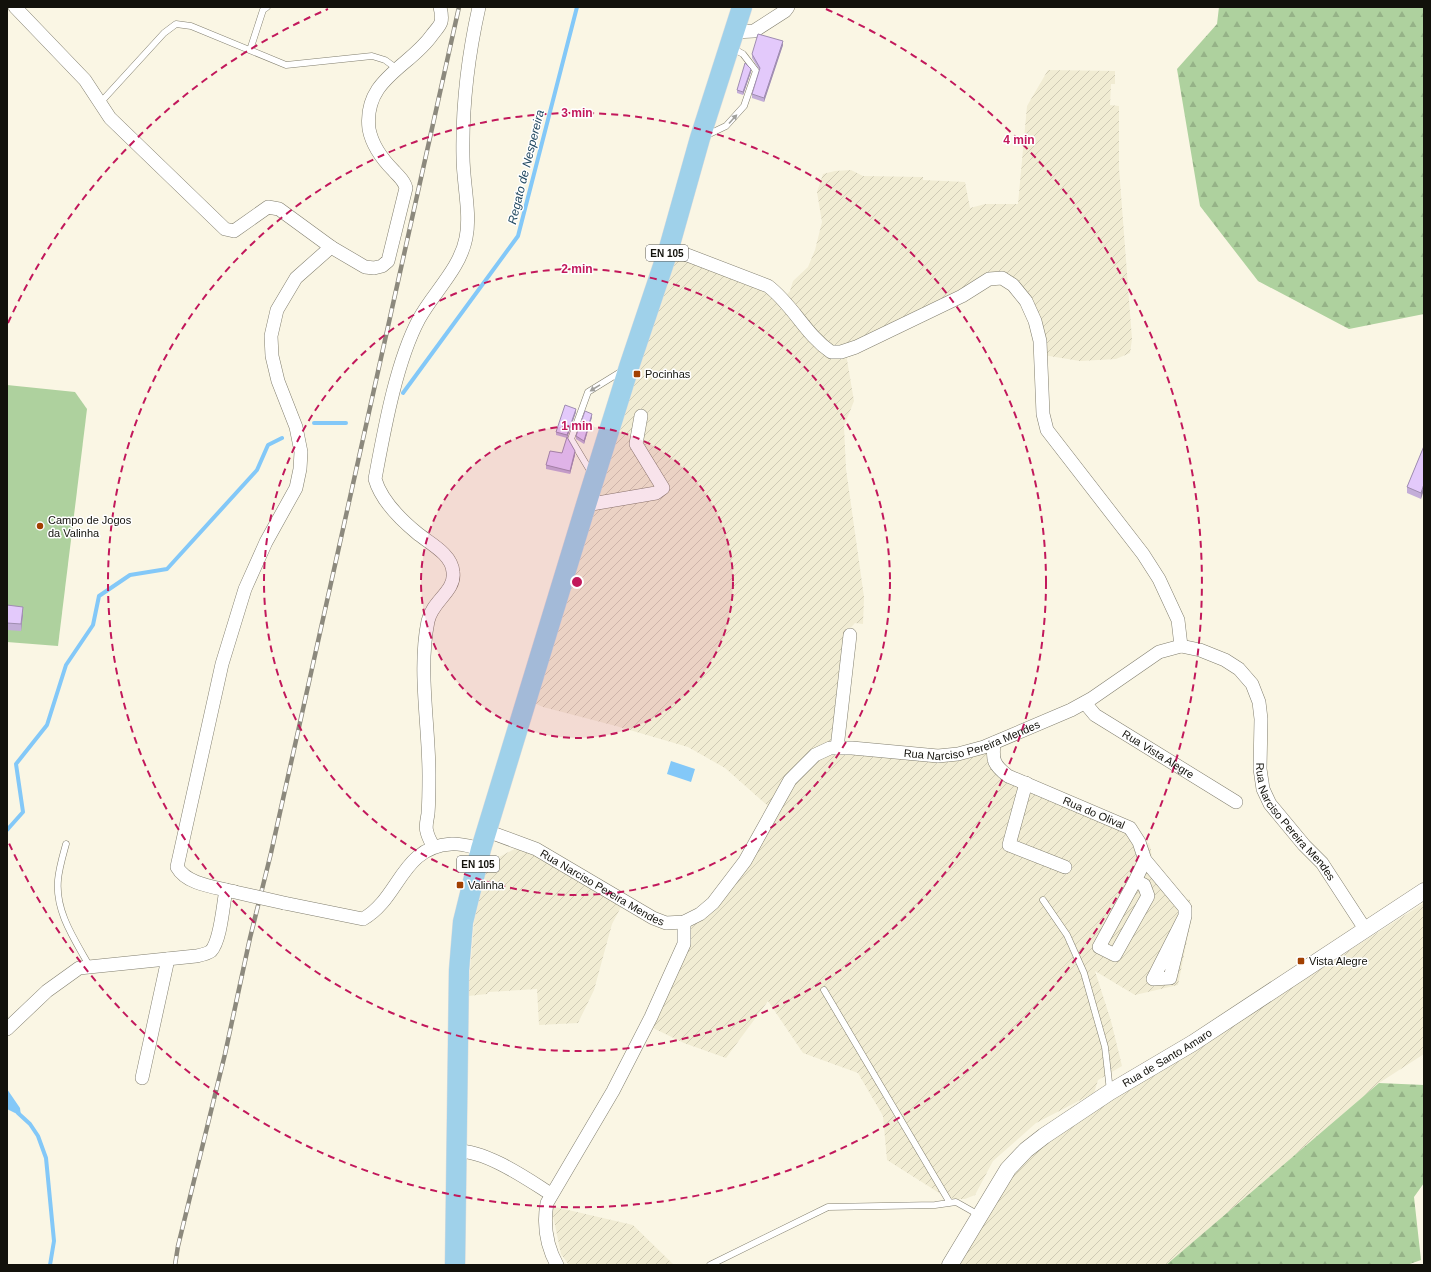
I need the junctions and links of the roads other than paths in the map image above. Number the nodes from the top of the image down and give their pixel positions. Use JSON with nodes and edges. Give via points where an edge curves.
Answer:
{"nodes":[{"id":1,"x":15,"y":7,"type":"edge"},
{"id":2,"x":266,"y":7,"type":"edge"},
{"id":3,"x":440,"y":7,"type":"edge"},
{"id":4,"x":479,"y":7,"type":"edge"},
{"id":5,"x":742,"y":7,"type":"edge"},
{"id":6,"x":788,"y":7,"type":"edge"},
{"id":7,"x":731,"y":39,"type":"junction"},
{"id":8,"x":250,"y":50,"type":"junction"},
{"id":9,"x":396,"y":68,"type":"junction"},
{"id":10,"x":100,"y":104,"type":"junction"},
{"id":11,"x":700,"y":138,"type":"junction"},
{"id":12,"x":331,"y":247,"type":"junction"},
{"id":13,"x":669,"y":248,"type":"junction"},
{"id":14,"x":629,"y":367,"type":"junction"},
{"id":15,"x":641,"y":416,"type":"dead end"},
{"id":16,"x":594,"y":477,"type":"junction"},
{"id":17,"x":586,"y":505,"type":"junction"},
{"id":18,"x":850,"y":635,"type":"dead end"},
{"id":19,"x":1181,"y":646,"type":"junction"},
{"id":20,"x":1085,"y":703,"type":"junction"},
{"id":21,"x":994,"y":743,"type":"junction"},
{"id":22,"x":838,"y":748,"type":"junction"},
{"id":23,"x":1026,"y":783,"type":"junction"},
{"id":24,"x":1236,"y":802,"type":"dead end"},
{"id":25,"x":484,"y":840,"type":"junction"},
{"id":26,"x":66,"y":844,"type":"dead end"},
{"id":27,"x":433,"y":846,"type":"junction"},
{"id":28,"x":1145,"y":860,"type":"junction"},
{"id":29,"x":1065,"y":867,"type":"dead end"},
{"id":30,"x":1136,"y":881,"type":"junction"},
{"id":31,"x":230,"y":891,"type":"junction"},
{"id":32,"x":1424,"y":891,"type":"edge"},
{"id":33,"x":1043,"y":900,"type":"dead end"},
{"id":34,"x":1186,"y":916,"type":"dead end"},
{"id":35,"x":684,"y":922,"type":"junction"},
{"id":36,"x":1365,"y":928,"type":"junction"},
{"id":37,"x":168,"y":959,"type":"junction"},
{"id":38,"x":90,"y":967,"type":"junction"},
{"id":39,"x":824,"y":990,"type":"dead end"},
{"id":40,"x":7,"y":1029,"type":"edge"},
{"id":41,"x":142,"y":1078,"type":"dead end"},
{"id":42,"x":1110,"y":1092,"type":"junction"},
{"id":43,"x":456,"y":1151,"type":"junction"},
{"id":44,"x":551,"y":1194,"type":"junction"},
{"id":45,"x":950,"y":1203,"type":"junction"},
{"id":46,"x":979,"y":1215,"type":"junction"},
{"id":47,"x":455,"y":1265,"type":"edge"},
{"id":48,"x":558,"y":1265,"type":"edge"},
{"id":49,"x":710,"y":1265,"type":"edge"},
{"id":50,"x":950,"y":1265,"type":"edge"}],
"edges":[{"from":1,"to":10,"type":"street","via":[[85,80]]},
{"from":2,"to":8,"type":"lane"},
{"from":3,"to":9,"type":"street","via":[[441,22],[428,42]]},
{"from":4,"to":27,"type":"street","via":[[471,48],[464,121],[466,240],[455,264],[419,319],[410,339],[395,387],[375,479],[377,487],[388,503],[408,525],[449,560],[454,571],[453,581],[434,605],[427,626],[424,684],[429,777],[426,832]]},
{"from":5,"to":7,"type":"main road","number":"EN 105"},
{"from":6,"to":7,"type":"street","via":[[754,31]]},
{"from":7,"to":11,"type":"main road","number":"EN 105"},
{"from":11,"to":7,"type":"lane","one_way":true,"via":[[726,126],[744,106],[756,71]]},
{"from":8,"to":9,"type":"lane","via":[[286,65],[372,56],[385,60]]},
{"from":8,"to":10,"type":"lane","via":[[191,26],[176,24],[164,33]]},
{"from":9,"to":12,"type":"street","via":[[374,97],[369,130],[383,158],[404,181],[406,188],[388,261],[382,266],[365,267]]},
{"from":10,"to":12,"type":"street","via":[[110,118],[225,230],[234,231],[268,207],[279,209]]},
{"from":11,"to":13,"type":"main road","number":"EN 105"},
{"from":12,"to":31,"type":"street","via":[[296,278],[277,310],[271,336],[272,356],[278,381],[296,427],[302,452],[300,470],[296,488],[266,542],[245,589],[222,664],[177,867],[188,879]]},
{"from":13,"to":14,"type":"main road","number":"EN 105"},
{"from":13,"to":19,"type":"street","via":[[768,286],[780,295],[808,332],[831,352],[856,347],[962,296],[989,279],[1002,278],[1013,285],[1026,301],[1040,341],[1043,414],[1047,430],[1053,441],[1124,527],[1151,567],[1178,620]]},
{"from":14,"to":16,"type":"main road","number":"EN 105"},
{"from":14,"to":16,"type":"lane","one_way":true,"via":[[588,392],[571,439]]},
{"from":15,"to":17,"type":"street","via":[[636,444],[663,488],[656,493]]},
{"from":16,"to":17,"type":"main road","number":"EN 105"},
{"from":17,"to":25,"type":"main road","number":"EN 105"},
{"from":18,"to":22,"type":"street"},
{"from":19,"to":20,"type":"street","name":"Rua Narciso Pereira Mendes","via":[[1159,652]]},
{"from":19,"to":36,"type":"street","name":"Rua Narciso Pereira Mendes","via":[[1225,660],[1239,669],[1252,684],[1259,702],[1261,719],[1259,740],[1263,789],[1270,804],[1322,863]]},
{"from":20,"to":21,"type":"street","name":"Rua Narciso Pereira Mendes"},
{"from":20,"to":24,"type":"street","name":"Rua Vista Alegre","via":[[1095,715]]},
{"from":21,"to":22,"type":"street","name":"Rua Narciso Pereira Mendes","via":[[958,754],[938,756]]},
{"from":21,"to":23,"type":"street","name":"Rua do Olival","via":[[993,758],[999,768],[1008,776]]},
{"from":22,"to":35,"type":"street","name":"Rua Narciso Pereira Mendes","via":[[830,748],[815,755],[802,766],[790,780],[761,836],[735,876],[713,903],[700,914]]},
{"from":23,"to":28,"type":"street","name":"Rua do Olival","via":[[1130,828],[1139,842]]},
{"from":23,"to":29,"type":"street","via":[[1009,845]]},
{"from":25,"to":27,"type":"street","name":"Rua Narciso Pereira Mendes"},
{"from":25,"to":35,"type":"street","name":"Rua Narciso Pereira Mendes","via":[[536,849],[653,918],[666,923]]},
{"from":25,"to":43,"type":"main road","number":"EN 105","via":[[463,922],[459,970]]},
{"from":26,"to":38,"type":"lane","via":[[58,880],[59,898],[65,921]]},
{"from":27,"to":31,"type":"street","bridge":true,"via":[[417,855],[374,913],[363,919]]},
{"from":28,"to":30,"type":"street"},
{"from":28,"to":34,"type":"street","name":"Rua do Olival","via":[[1185,908]]},
{"from":30,"to":30,"type":"street","via":[[1099,947],[1115,956],[1148,896],[1144,885]]},
{"from":31,"to":37,"type":"street","via":[[211,950],[202,955]]},
{"from":32,"to":36,"type":"street","name":"Rua de Santo Amaro"},
{"from":33,"to":42,"type":"lane","via":[[1067,935],[1084,973],[1105,1047]]},
{"from":35,"to":44,"type":"street","via":[[684,944],[651,1017],[614,1091]]},
{"from":36,"to":42,"type":"street","name":"Rua de Santo Amaro","via":[[1193,1043]]},
{"from":37,"to":38,"type":"street"},
{"from":37,"to":41,"type":"street"},
{"from":38,"to":40,"type":"street","via":[[79,968],[53,987]]},
{"from":39,"to":45,"type":"lane"},
{"from":42,"to":46,"type":"street","name":"Rua de Santo Amaro","via":[[1026,1150],[1008,1169]]},
{"from":43,"to":44,"type":"street","via":[[477,1154],[516,1172]]},
{"from":43,"to":47,"type":"main road","number":"EN 105"},
{"from":44,"to":48,"type":"street","via":[[545,1217],[546,1237],[550,1252]]},
{"from":45,"to":46,"type":"lane","via":[[956,1202]]},
{"from":45,"to":49,"type":"lane","via":[[828,1207]]},
{"from":46,"to":50,"type":"street","name":"Rua de Santo Amaro"}]}
